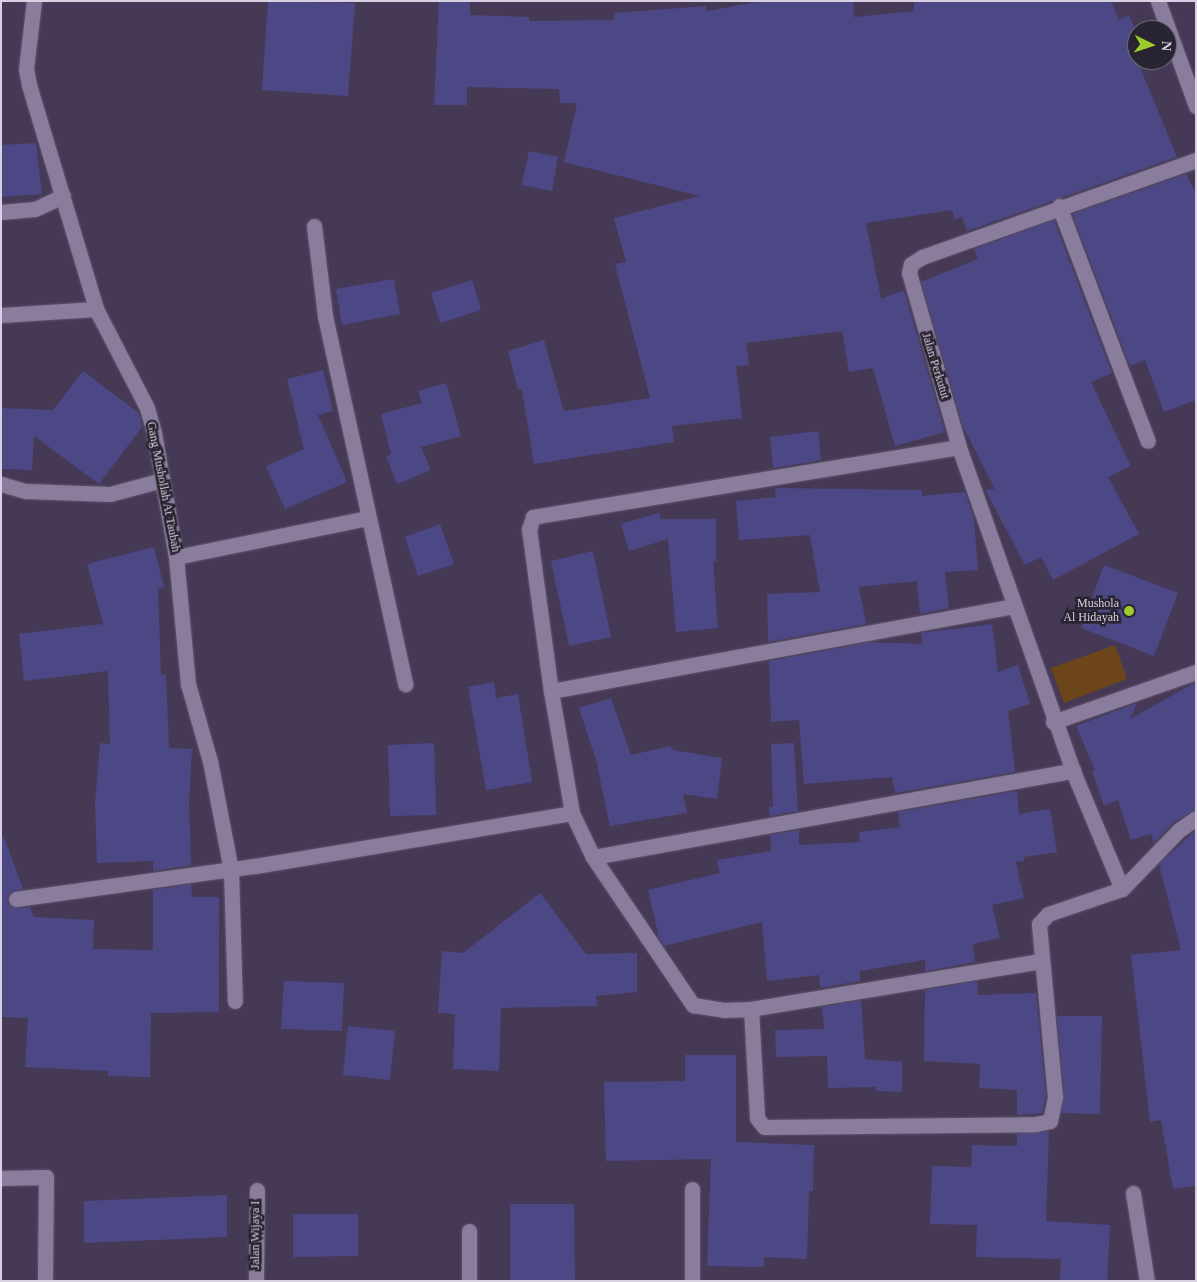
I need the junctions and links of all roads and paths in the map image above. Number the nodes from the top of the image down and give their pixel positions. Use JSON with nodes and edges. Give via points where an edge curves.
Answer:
{"nodes":[{"id":1,"x":34,"y":1,"type":"edge"},
{"id":2,"x":1158,"y":1,"type":"edge"},
{"id":3,"x":1196,"y":106,"type":"edge"},
{"id":4,"x":1196,"y":160,"type":"edge"},
{"id":5,"x":63,"y":196,"type":"junction"},
{"id":6,"x":1059,"y":206,"type":"junction"},
{"id":7,"x":1,"y":212,"type":"edge"},
{"id":8,"x":314,"y":226,"type":"dead end"},
{"id":9,"x":96,"y":309,"type":"junction"},
{"id":10,"x":1,"y":315,"type":"edge"},
{"id":11,"x":1148,"y":441,"type":"dead end"},
{"id":12,"x":959,"y":447,"type":"junction"},
{"id":13,"x":162,"y":480,"type":"junction"},
{"id":14,"x":1,"y":484,"type":"edge"},
{"id":15,"x":367,"y":518,"type":"junction"},
{"id":16,"x":176,"y":557,"type":"junction"},
{"id":17,"x":1014,"y":606,"type":"junction"},
{"id":18,"x":1196,"y":672,"type":"edge"},
{"id":19,"x":405,"y":684,"type":"dead end"},
{"id":20,"x":551,"y":691,"type":"junction"},
{"id":21,"x":1054,"y":722,"type":"junction"},
{"id":22,"x":1073,"y":771,"type":"junction"},
{"id":23,"x":572,"y":813,"type":"junction"},
{"id":24,"x":1196,"y":818,"type":"edge"},
{"id":25,"x":593,"y":857,"type":"junction"},
{"id":26,"x":231,"y":870,"type":"junction"},
{"id":27,"x":1122,"y":889,"type":"junction"},
{"id":28,"x":16,"y":899,"type":"dead end"},
{"id":29,"x":1041,"y":961,"type":"junction"},
{"id":30,"x":235,"y":1001,"type":"dead end"},
{"id":31,"x":751,"y":1008,"type":"junction"},
{"id":32,"x":1,"y":1178,"type":"edge"},
{"id":33,"x":692,"y":1189,"type":"dead end"},
{"id":34,"x":256,"y":1190,"type":"dead end"},
{"id":35,"x":1132,"y":1193,"type":"dead end"},
{"id":36,"x":469,"y":1230,"type":"dead end"},
{"id":37,"x":44,"y":1281,"type":"edge"},
{"id":38,"x":256,"y":1281,"type":"edge"},
{"id":39,"x":469,"y":1281,"type":"edge"},
{"id":40,"x":692,"y":1281,"type":"edge"},
{"id":41,"x":1147,"y":1281,"type":"edge"}],
"edges":[{"from":1,"to":5,"type":"street","name":"Gang Mushollah At Taubah","via":[[26,69]]},
{"from":2,"to":3,"type":"street"},
{"from":4,"to":6,"type":"street"},
{"from":5,"to":7,"type":"street","via":[[35,209]]},
{"from":5,"to":9,"type":"street","name":"Gang Mushollah At Taubah"},
{"from":6,"to":11,"type":"street"},
{"from":6,"to":12,"type":"street","name":"Jalan Perkutut","via":[[922,257],[912,264],[911,285]]},
{"from":8,"to":15,"type":"street","via":[[325,316]]},
{"from":9,"to":10,"type":"street"},
{"from":9,"to":13,"type":"street","name":"Gang Mushollah At Taubah","via":[[147,408]]},
{"from":12,"to":17,"type":"street","name":"Jalan Perkutut"},
{"from":12,"to":20,"type":"street","via":[[533,517],[529,529]]},
{"from":13,"to":14,"type":"street","via":[[110,494],[26,491]]},
{"from":13,"to":16,"type":"street","name":"Gang Mushollah At Taubah"},
{"from":15,"to":16,"type":"street"},
{"from":15,"to":19,"type":"street"},
{"from":16,"to":26,"type":"street","name":"Gang Mushollah At Taubah","via":[[188,684],[210,761]]},
{"from":17,"to":20,"type":"street"},
{"from":17,"to":21,"type":"street","name":"Jalan Perkutut"},
{"from":18,"to":21,"type":"street"},
{"from":20,"to":23,"type":"street"},
{"from":21,"to":22,"type":"street","name":"Jalan Perkutut"},
{"from":22,"to":25,"type":"street"},
{"from":22,"to":27,"type":"street","name":"Jalan Perkutut"},
{"from":23,"to":25,"type":"street"},
{"from":23,"to":26,"type":"street"},
{"from":24,"to":27,"type":"street","via":[[1179,830]]},
{"from":25,"to":31,"type":"street","via":[[693,1005],[724,1010]]},
{"from":26,"to":28,"type":"street","via":[[180,874]]},
{"from":26,"to":30,"type":"street","name":"Gang Mushollah At Taubah"},
{"from":27,"to":29,"type":"street","via":[[1042,918],[1039,924]]},
{"from":29,"to":31,"type":"street"},
{"from":29,"to":31,"type":"street","via":[[1056,1104],[1053,1117],[1043,1124],[764,1127],[757,1118]]},
{"from":32,"to":37,"type":"street","via":[[46,1177]]},
{"from":33,"to":40,"type":"street"},
{"from":34,"to":38,"type":"street","name":"Jalan Wijaya I"},
{"from":35,"to":41,"type":"street"},
{"from":36,"to":39,"type":"street"}]}
